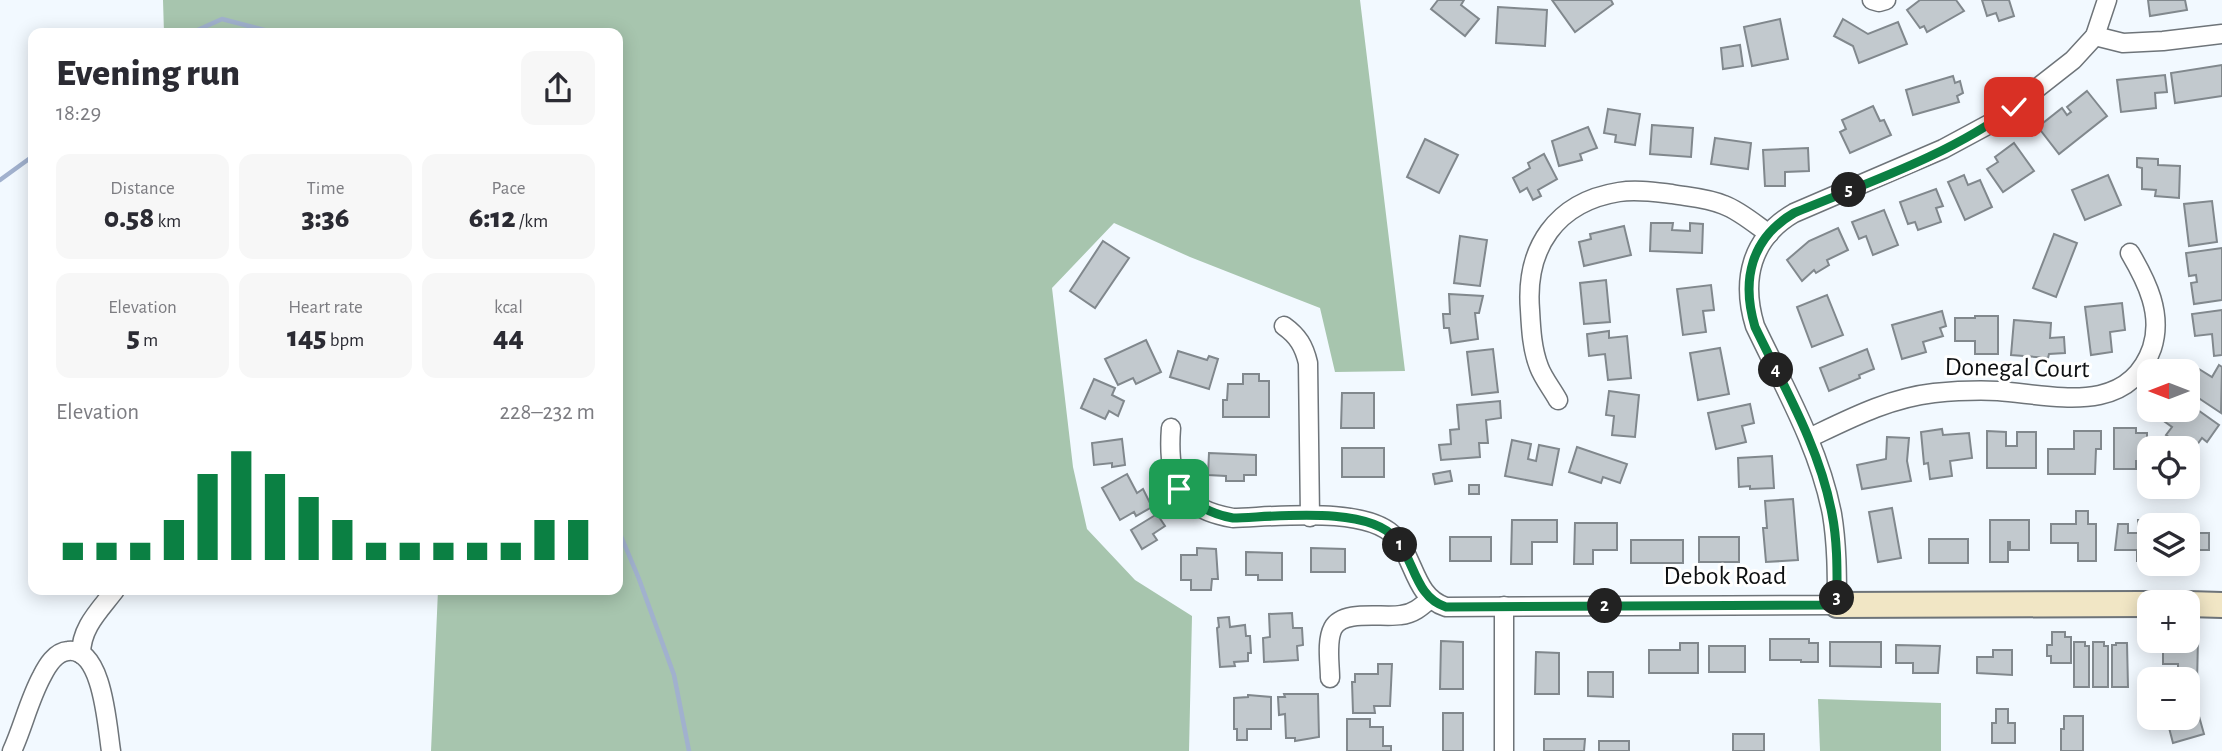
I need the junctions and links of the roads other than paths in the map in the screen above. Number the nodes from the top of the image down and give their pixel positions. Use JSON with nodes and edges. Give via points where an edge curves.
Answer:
{"nodes":[{"id":1,"x":1872,"y":0,"type":"edge"},
{"id":2,"x":1886,"y":0,"type":"edge"},
{"id":3,"x":2107,"y":0,"type":"edge"},
{"id":4,"x":2222,"y":34,"type":"edge"},
{"id":5,"x":2095,"y":36,"type":"junction"},
{"id":6,"x":1769,"y":234,"type":"junction"},
{"id":7,"x":2130,"y":253,"type":"dead end"},
{"id":8,"x":1284,"y":326,"type":"dead end"},
{"id":9,"x":1558,"y":400,"type":"dead end"},
{"id":10,"x":1171,"y":428,"type":"dead end"},
{"id":11,"x":1808,"y":438,"type":"junction"},
{"id":12,"x":1310,"y":517,"type":"junction"},
{"id":13,"x":111,"y":595,"type":"edge"},
{"id":14,"x":1430,"y":599,"type":"junction"},
{"id":15,"x":2137,"y":604,"type":"edge"},
{"id":16,"x":2200,"y":604,"type":"edge"},
{"id":17,"x":1837,"y":605,"type":"junction"},
{"id":18,"x":2222,"y":605,"type":"edge"},
{"id":19,"x":1504,"y":606,"type":"junction"},
{"id":20,"x":82,"y":654,"type":"junction"},
{"id":21,"x":1330,"y":678,"type":"dead end"},
{"id":22,"x":12,"y":751,"type":"edge"},
{"id":23,"x":111,"y":751,"type":"edge"},
{"id":24,"x":1504,"y":751,"type":"edge"}],
"edges":[{"from":1,"to":2,"type":"street"},
{"from":3,"to":5,"type":"street"},
{"from":4,"to":5,"type":"street","via":[[2123,43]]},
{"from":5,"to":6,"type":"street","via":[[2073,60],[1975,134],[1794,213]]},
{"from":6,"to":9,"type":"street","via":[[1724,205],[1646,191],[1594,197],[1562,216],[1538,247],[1528,295],[1539,370]]},
{"from":6,"to":11,"type":"street","via":[[1756,252],[1751,271],[1751,312]]},
{"from":7,"to":11,"type":"street","name":"Donegal Court","via":[[2152,299],[2155,339],[2149,357],[2123,386],[2083,398],[1997,391],[1932,393],[1869,410]]},
{"from":8,"to":12,"type":"street","via":[[1304,347],[1308,363]]},
{"from":10,"to":12,"type":"street","via":[[1169,457],[1174,477],[1179,489],[1198,506],[1233,518]]},
{"from":11,"to":17,"type":"street","via":[[1832,516]]},
{"from":12,"to":14,"type":"street","via":[[1352,517],[1385,529],[1396,538]]},
{"from":13,"to":20,"type":"street","via":[[87,626]]},
{"from":14,"to":19,"type":"street","name":"Debok Road","via":[[1446,607]]},
{"from":14,"to":21,"type":"street","via":[[1415,612],[1339,621],[1331,638]]},
{"from":15,"to":17,"type":"street","name":"Debok Road"},
{"from":16,"to":18,"type":"street"},
{"from":17,"to":19,"type":"street","name":"Debok Road"},
{"from":19,"to":24,"type":"street"},
{"from":20,"to":22,"type":"street","via":[[61,652],[52,660]]},
{"from":20,"to":23,"type":"street","via":[[97,677]]}]}
